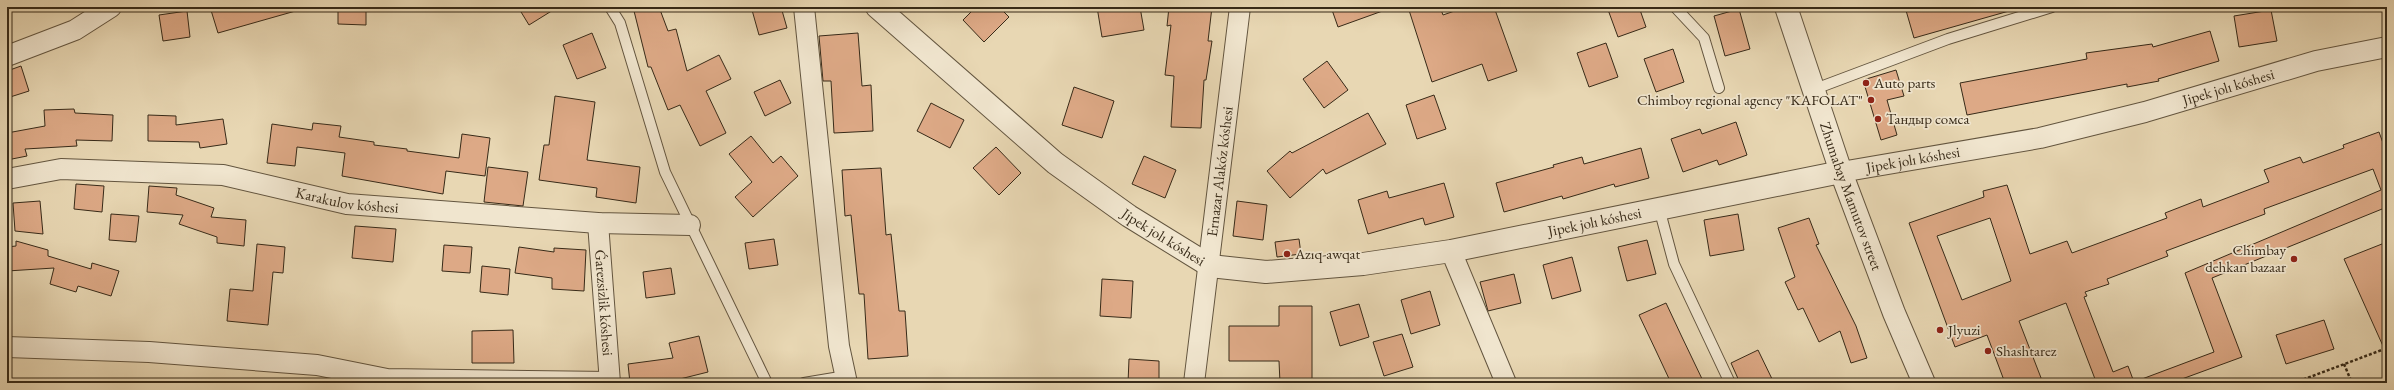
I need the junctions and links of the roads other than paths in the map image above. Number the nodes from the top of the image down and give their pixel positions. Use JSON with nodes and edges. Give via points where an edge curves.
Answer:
{"nodes":[{"id":1,"x":111,"y":7,"type":"edge"},
{"id":2,"x":610,"y":7,"type":"edge"},
{"id":3,"x":804,"y":7,"type":"edge"},
{"id":4,"x":877,"y":7,"type":"edge"},
{"id":5,"x":1240,"y":7,"type":"edge"},
{"id":6,"x":1675,"y":7,"type":"edge"},
{"id":7,"x":1786,"y":7,"type":"edge"},
{"id":8,"x":2052,"y":7,"type":"edge"},
{"id":9,"x":2387,"y":47,"type":"edge"},
{"id":10,"x":7,"y":56,"type":"edge"},
{"id":11,"x":1719,"y":88,"type":"dead end"},
{"id":12,"x":1815,"y":89,"type":"junction"},
{"id":13,"x":1841,"y":172,"type":"junction"},
{"id":14,"x":7,"y":179,"type":"edge"},
{"id":15,"x":1659,"y":207,"type":"junction"},
{"id":16,"x":598,"y":223,"type":"junction"},
{"id":17,"x":690,"y":225,"type":"junction"},
{"id":18,"x":1451,"y":251,"type":"junction"},
{"id":19,"x":1210,"y":266,"type":"junction"},
{"id":20,"x":7,"y":347,"type":"edge"},
{"id":21,"x":846,"y":380,"type":"edge"},
{"id":22,"x":610,"y":383,"type":"edge"},
{"id":23,"x":767,"y":383,"type":"edge"},
{"id":24,"x":804,"y":383,"type":"edge"},
{"id":25,"x":1194,"y":383,"type":"edge"},
{"id":26,"x":1506,"y":383,"type":"edge"},
{"id":27,"x":1730,"y":383,"type":"edge"},
{"id":28,"x":1924,"y":383,"type":"edge"}],
"edges":[{"from":1,"to":10,"type":"street","via":[[75,30]]},
{"from":2,"to":17,"type":"lane","via":[[620,23],[665,172]]},
{"from":3,"to":21,"type":"street","via":[[839,346]]},
{"from":4,"to":19,"type":"street","name":"Jipek jolı kóshesi","via":[[1055,163],[1129,216]]},
{"from":5,"to":19,"type":"street","name":"Ernazar Alakóz kóshesi"},
{"from":6,"to":11,"type":"lane","via":[[1704,38]]},
{"from":7,"to":12,"type":"street","name":"Zhumabay Mamutov street"},
{"from":8,"to":12,"type":"lane","via":[[1948,39]]},
{"from":9,"to":13,"type":"street","name":"Jipek jolı kóshesi","via":[[2316,61],[2145,112],[2040,138]]},
{"from":12,"to":13,"type":"street","name":"Zhumabay Mamutov street"},
{"from":13,"to":15,"type":"street","name":"Jipek jolı kóshesi"},
{"from":13,"to":28,"type":"street","name":"Zhumabay Mamutov street","via":[[1894,314]]},
{"from":14,"to":16,"type":"street","name":"Karakulov kóshesi","via":[[61,169],[223,175],[347,204]]},
{"from":15,"to":18,"type":"street","name":"Jipek jolı kóshesi"},
{"from":15,"to":27,"type":"lane","via":[[1674,264]]},
{"from":16,"to":17,"type":"street","name":"Karakulov kóshesi"},
{"from":16,"to":22,"type":"street","name":"Ǵarezsizlik kóshesi"},
{"from":17,"to":23,"type":"lane"},
{"from":18,"to":19,"type":"street","name":"Jipek jolı kóshesi","via":[[1363,264],[1266,272]]},
{"from":18,"to":26,"type":"street"},
{"from":19,"to":25,"type":"street","name":"Ernazar Alakóz kóshesi"},
{"from":20,"to":22,"type":"street","via":[[148,352],[317,365],[387,379]]},
{"from":21,"to":24,"type":"lane"}]}
